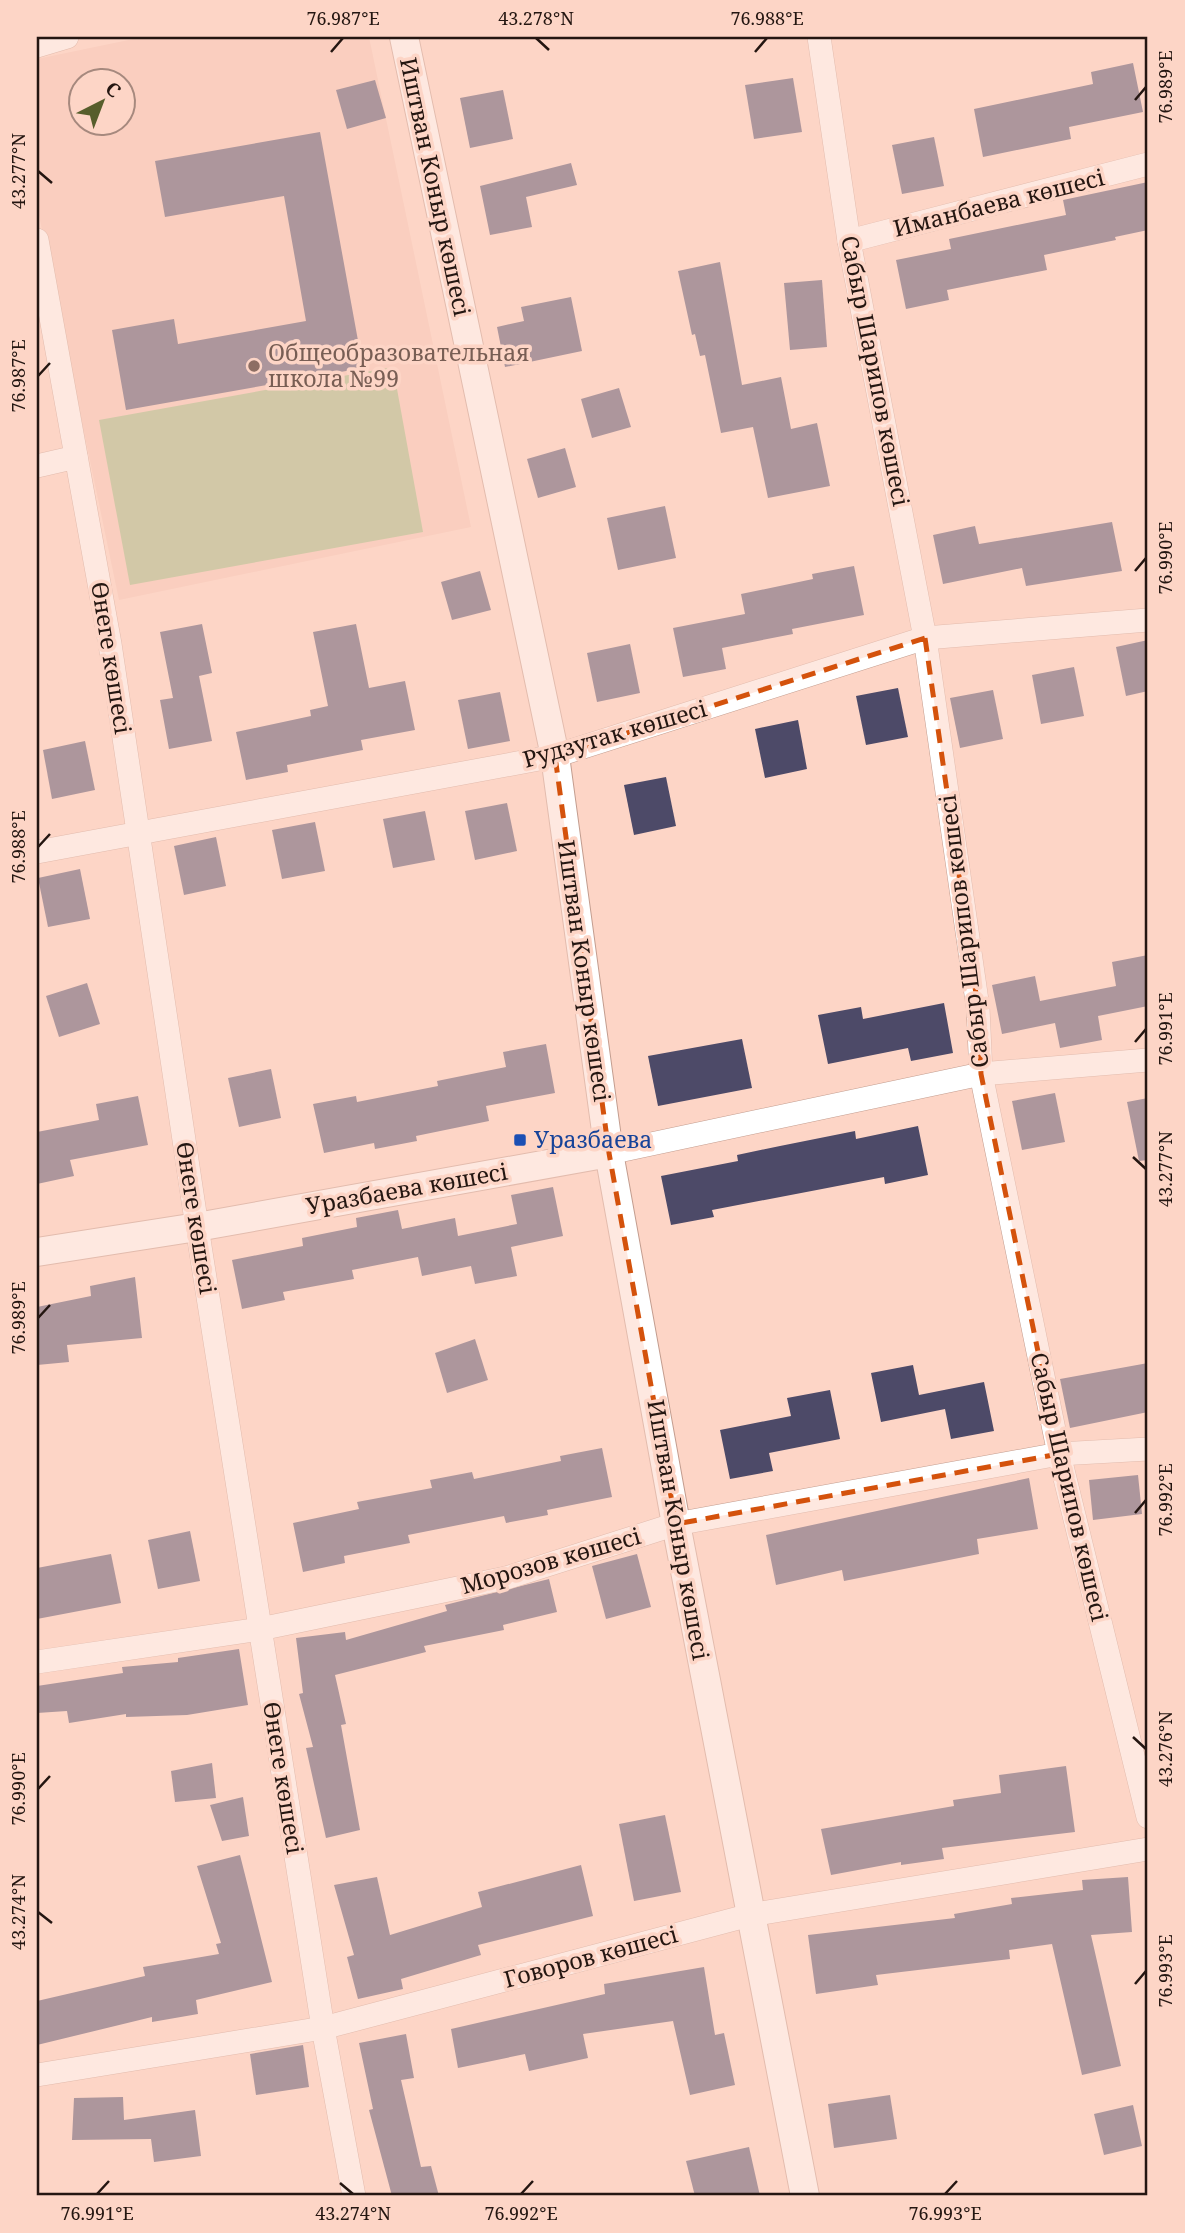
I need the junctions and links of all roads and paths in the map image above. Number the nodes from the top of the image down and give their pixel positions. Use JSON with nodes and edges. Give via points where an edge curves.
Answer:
{"nodes":[{"id":1,"x":67,"y":37,"type":"edge"},
{"id":2,"x":404,"y":37,"type":"edge"},
{"id":3,"x":819,"y":37,"type":"edge"},
{"id":4,"x":37,"y":47,"type":"edge"},
{"id":5,"x":1148,"y":164,"type":"edge"},
{"id":6,"x":37,"y":240,"type":"edge"},
{"id":7,"x":849,"y":241,"type":"junction"},
{"id":8,"x":76,"y":457,"type":"junction"},
{"id":9,"x":37,"y":466,"type":"edge"},
{"id":10,"x":1148,"y":620,"type":"edge"},
{"id":11,"x":925,"y":638,"type":"junction"},
{"id":12,"x":555,"y":756,"type":"junction"},
{"id":13,"x":139,"y":832,"type":"junction"},
{"id":14,"x":37,"y":852,"type":"edge"},
{"id":15,"x":1148,"y":1060,"type":"edge"},
{"id":16,"x":981,"y":1074,"type":"junction"},
{"id":17,"x":609,"y":1153,"type":"junction"},
{"id":18,"x":197,"y":1227,"type":"junction"},
{"id":19,"x":37,"y":1252,"type":"edge"},
{"id":20,"x":1148,"y":1449,"type":"edge"},
{"id":21,"x":1059,"y":1454,"type":"junction"},
{"id":22,"x":676,"y":1524,"type":"junction"},
{"id":23,"x":260,"y":1629,"type":"junction"},
{"id":24,"x":37,"y":1662,"type":"edge"},
{"id":25,"x":1148,"y":1817,"type":"edge"},
{"id":26,"x":1148,"y":1849,"type":"edge"},
{"id":27,"x":750,"y":1915,"type":"junction"},
{"id":28,"x":323,"y":2028,"type":"junction"},
{"id":29,"x":37,"y":2076,"type":"edge"},
{"id":30,"x":354,"y":2196,"type":"edge"},
{"id":31,"x":805,"y":2196,"type":"edge"}],
"edges":[{"from":1,"to":4,"type":"street"},
{"from":2,"to":12,"type":"street","name":"Иштван Коныр көшесі"},
{"from":3,"to":7,"type":"street","name":"Сабыр Шарипов көшесі"},
{"from":5,"to":7,"type":"street","name":"Иманбаева көшесі"},
{"from":6,"to":8,"type":"street","name":"Өнеге көшесі"},
{"from":7,"to":11,"type":"street","name":"Сабыр Шарипов көшесі"},
{"from":8,"to":9,"type":"street"},
{"from":8,"to":13,"type":"street","name":"Өнеге көшесі"},
{"from":10,"to":11,"type":"street","name":"Рудзутак көшесі"},
{"from":11,"to":12,"type":"street","name":"Рудзутак көшесі"},
{"from":11,"to":16,"type":"street","name":"Сабыр Шарипов көшесі","via":[[978,1008]]},
{"from":12,"to":13,"type":"street","name":"Рудзутак көшесі"},
{"from":12,"to":17,"type":"street","name":"Иштван Коныр көшесі"},
{"from":13,"to":14,"type":"street","name":"Рудзутак көшесі"},
{"from":13,"to":18,"type":"street","name":"Өнеге көшесі"},
{"from":15,"to":16,"type":"street","name":"Уразбаева көшесі"},
{"from":16,"to":17,"type":"street","name":"Уразбаева көшесі"},
{"from":16,"to":21,"type":"street","name":"Сабыр Шарипов көшесі"},
{"from":17,"to":18,"type":"street","name":"Уразбаева көшесі"},
{"from":17,"to":22,"type":"street","name":"Иштван Коныр көшесі"},
{"from":18,"to":19,"type":"street","name":"Уразбаева көшесі"},
{"from":18,"to":23,"type":"street","name":"Өнеге көшесі"},
{"from":20,"to":21,"type":"street","name":"Морозов көшесі"},
{"from":21,"to":22,"type":"street","name":"Морозов көшесі"},
{"from":21,"to":25,"type":"street","name":"Сабыр Шарипов көшесі"},
{"from":22,"to":23,"type":"street","name":"Морозов көшесі","via":[[506,1578]]},
{"from":22,"to":27,"type":"street","name":"Иштван Коныр көшесі"},
{"from":23,"to":24,"type":"street","name":"Морозов көшесі"},
{"from":23,"to":28,"type":"street","name":"Өнеге көшесі"},
{"from":26,"to":27,"type":"street","name":"Говоров көшесі"},
{"from":27,"to":28,"type":"street","name":"Говоров көшесі"},
{"from":27,"to":31,"type":"street","name":"Иштван Коныр көшесі"},
{"from":28,"to":29,"type":"street","name":"Говоров көшесі"},
{"from":28,"to":30,"type":"street","name":"Өнеге көшесі"}]}
